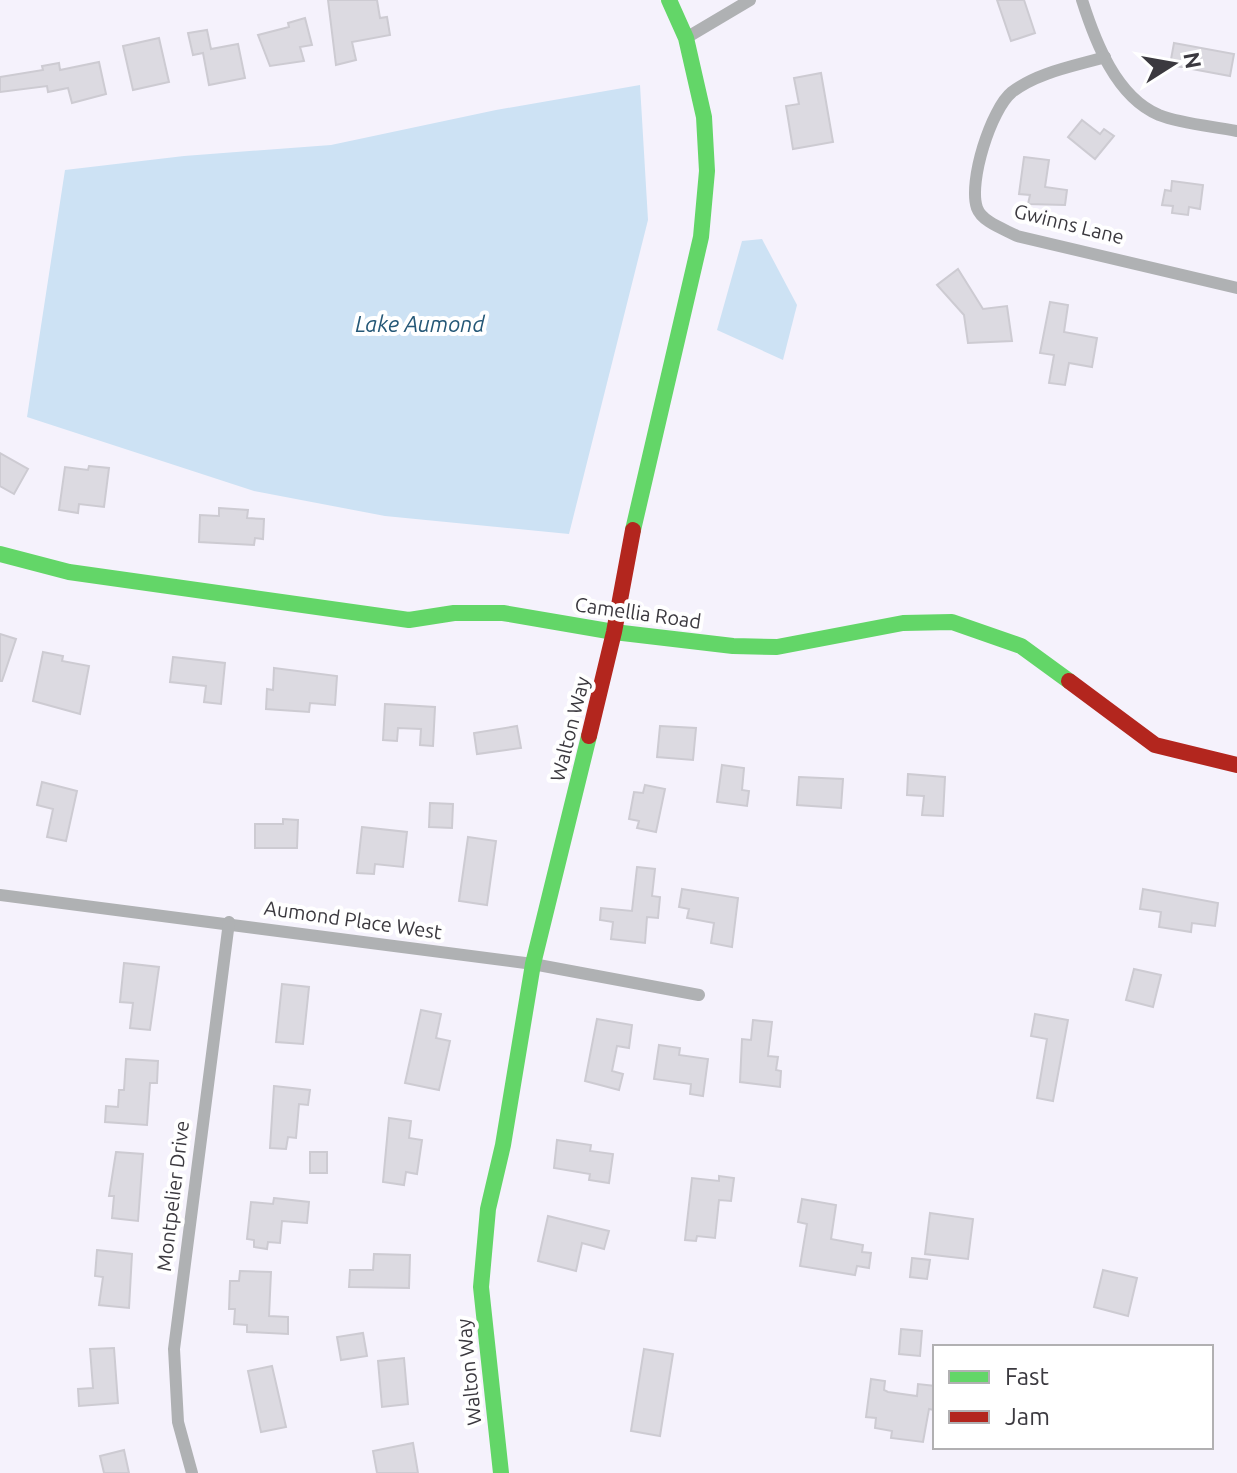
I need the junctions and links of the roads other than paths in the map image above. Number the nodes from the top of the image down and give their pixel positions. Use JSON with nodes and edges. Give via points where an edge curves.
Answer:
{"nodes":[{"id":1,"x":669,"y":0,"type":"edge"},
{"id":2,"x":750,"y":0,"type":"edge"},
{"id":3,"x":1082,"y":0,"type":"edge"},
{"id":4,"x":686,"y":38,"type":"junction"},
{"id":5,"x":1105,"y":57,"type":"junction"},
{"id":6,"x":1237,"y":131,"type":"edge"},
{"id":7,"x":1237,"y":288,"type":"edge"},
{"id":8,"x":0,"y":554,"type":"edge"},
{"id":9,"x":614,"y":632,"type":"junction"},
{"id":10,"x":1236,"y":765,"type":"edge"},
{"id":11,"x":0,"y":895,"type":"edge"},
{"id":12,"x":229,"y":922,"type":"junction"},
{"id":13,"x":533,"y":964,"type":"junction"},
{"id":14,"x":699,"y":995,"type":"dead end"},
{"id":15,"x":192,"y":1473,"type":"edge"},
{"id":16,"x":501,"y":1473,"type":"edge"}],
"edges":[{"from":1,"to":4,"type":"main road","name":"Walton Way"},
{"from":2,"to":4,"type":"street"},
{"from":3,"to":5,"type":"street"},
{"from":4,"to":9,"type":"main road","name":"Walton Way","via":[[704,117],[707,171],[701,237],[642,483]]},
{"from":5,"to":6,"type":"street","via":[[1143,106],[1161,116]]},
{"from":5,"to":7,"type":"street","name":"Gwinns Lane","via":[[1049,74],[1011,93],[993,117],[974,194],[978,211],[1017,236]]},
{"from":8,"to":9,"type":"main road","name":"Camellia Road","via":[[69,572],[409,620],[503,613]]},
{"from":9,"to":10,"type":"main road","name":"Camellia Road","via":[[777,647],[903,623],[952,622],[1021,646],[1155,745]]},
{"from":9,"to":13,"type":"main road","name":"Walton Way"},
{"from":11,"to":12,"type":"street","name":"Aumond Place West"},
{"from":12,"to":13,"type":"street","name":"Aumond Place West"},
{"from":12,"to":15,"type":"street","name":"Montpelier Drive","via":[[174,1349],[178,1422]]},
{"from":13,"to":14,"type":"street","name":"Aumond Place West"},
{"from":13,"to":16,"type":"main road","name":"Walton Way","via":[[488,1209],[481,1287]]}]}
